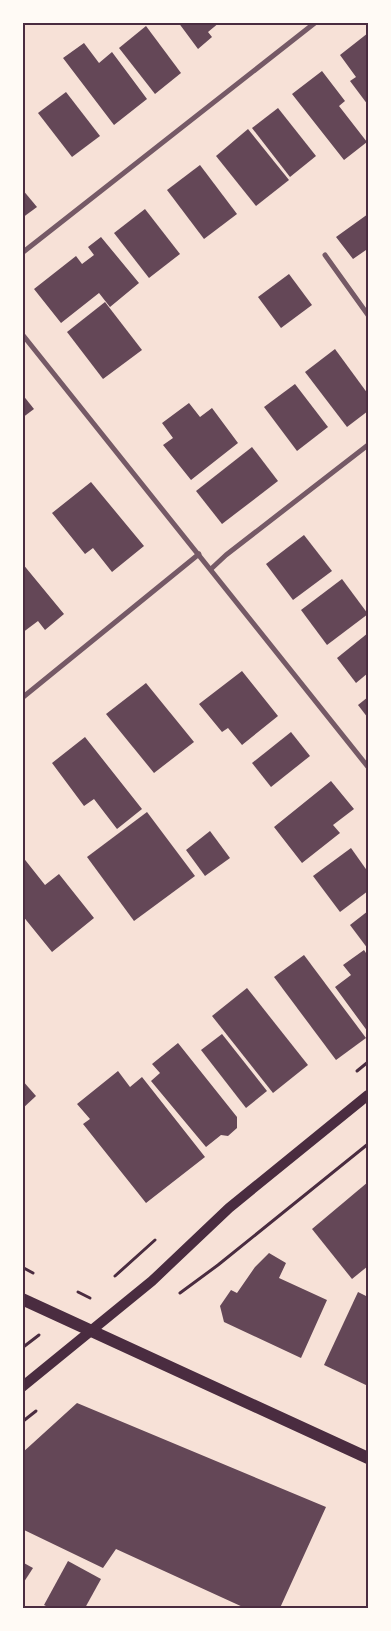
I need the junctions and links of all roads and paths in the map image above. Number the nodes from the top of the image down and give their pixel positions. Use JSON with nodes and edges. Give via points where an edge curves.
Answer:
{"nodes":[{"id":1,"x":316,"y":22,"type":"edge"},
{"id":2,"x":22,"y":253,"type":"edge"},
{"id":3,"x":325,"y":255,"type":"dead end"},
{"id":4,"x":368,"y":315,"type":"edge"},
{"id":5,"x":22,"y":334,"type":"edge"},
{"id":6,"x":368,"y":445,"type":"edge"},
{"id":7,"x":199,"y":554,"type":"junction"},
{"id":8,"x":211,"y":569,"type":"junction"},
{"id":9,"x":22,"y":698,"type":"edge"},
{"id":10,"x":368,"y":766,"type":"edge"},
{"id":11,"x":368,"y":1095,"type":"edge"},
{"id":12,"x":368,"y":1144,"type":"edge"},
{"id":13,"x":179,"y":1294,"type":"dead end"},
{"id":14,"x":22,"y":1299,"type":"edge"},
{"id":15,"x":92,"y":1330,"type":"junction"},
{"id":16,"x":22,"y":1387,"type":"edge"},
{"id":17,"x":37,"y":1410,"type":"dead end"},
{"id":18,"x":22,"y":1422,"type":"edge"},
{"id":19,"x":368,"y":1458,"type":"edge"}],
"edges":[{"from":1,"to":2,"type":"street"},
{"from":3,"to":4,"type":"street"},
{"from":5,"to":7,"type":"street"},
{"from":6,"to":8,"type":"street"},
{"from":7,"to":8,"type":"street"},
{"from":7,"to":9,"type":"street"},
{"from":8,"to":10,"type":"street"},
{"from":11,"to":15,"type":"main road","via":[[229,1208],[152,1281]]},
{"from":12,"to":13,"type":"path"},
{"from":14,"to":15,"type":"main road"},
{"from":15,"to":16,"type":"main road"},
{"from":15,"to":19,"type":"main road"},
{"from":17,"to":18,"type":"path"}]}
